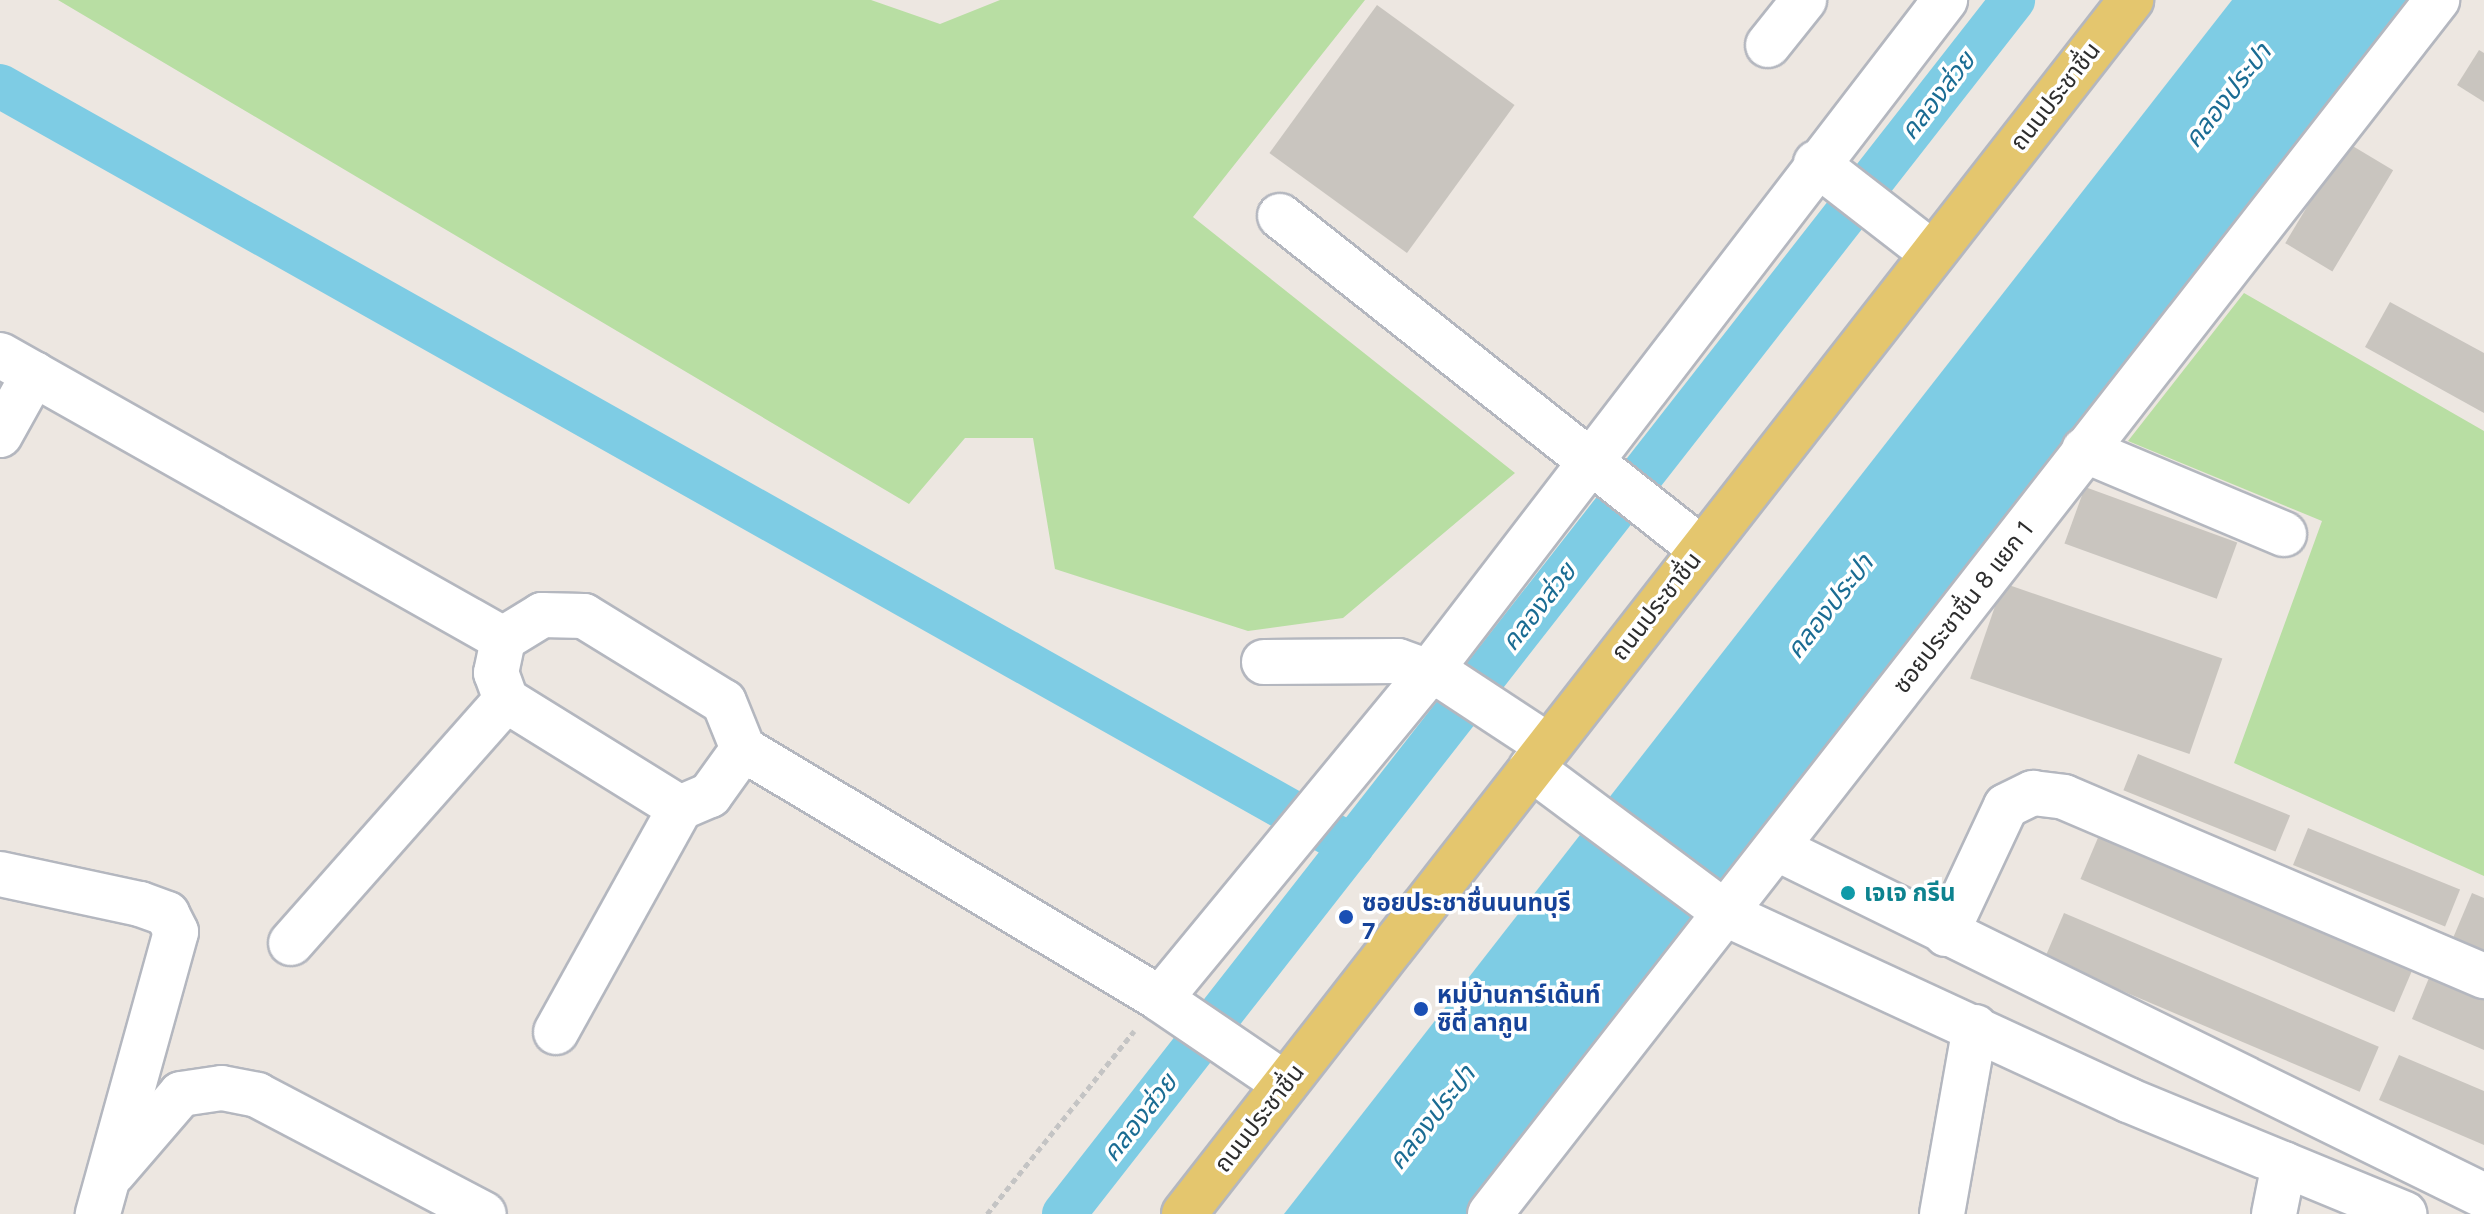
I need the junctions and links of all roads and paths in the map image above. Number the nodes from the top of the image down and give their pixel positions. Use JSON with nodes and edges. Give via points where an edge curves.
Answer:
{"nodes":[{"id":1,"x":1804,"y":0,"type":"edge"},
{"id":2,"x":1945,"y":0,"type":"edge"},
{"id":3,"x":2131,"y":0,"type":"edge"},
{"id":4,"x":2437,"y":0,"type":"edge"},
{"id":5,"x":1768,"y":45,"type":"dead end"},
{"id":6,"x":1825,"y":170,"type":"junction"},
{"id":7,"x":1280,"y":216,"type":"dead end"},
{"id":8,"x":1932,"y":253,"type":"junction"},
{"id":9,"x":17,"y":365,"type":"edge"},
{"id":10,"x":0,"y":435,"type":"edge"},
{"id":11,"x":2084,"y":450,"type":"junction"},
{"id":12,"x":1598,"y":468,"type":"junction"},
{"id":13,"x":2284,"y":534,"type":"dead end"},
{"id":14,"x":1700,"y":548,"type":"junction"},
{"id":15,"x":503,"y":639,"type":"junction"},
{"id":16,"x":1264,"y":662,"type":"dead end"},
{"id":17,"x":1438,"y":674,"type":"junction"},
{"id":18,"x":506,"y":700,"type":"junction"},
{"id":19,"x":743,"y":749,"type":"junction"},
{"id":20,"x":1539,"y":757,"type":"junction"},
{"id":21,"x":680,"y":808,"type":"junction"},
{"id":22,"x":1778,"y":849,"type":"junction"},
{"id":23,"x":0,"y":874,"type":"edge"},
{"id":24,"x":1724,"y":913,"type":"junction"},
{"id":25,"x":1946,"y":934,"type":"junction"},
{"id":26,"x":291,"y":943,"type":"dead end"},
{"id":27,"x":2484,"y":976,"type":"edge"},
{"id":28,"x":1170,"y":1006,"type":"junction"},
{"id":29,"x":1975,"y":1027,"type":"junction"},
{"id":30,"x":556,"y":1032,"type":"dead end"},
{"id":31,"x":1285,"y":1084,"type":"junction"},
{"id":32,"x":2284,"y":1164,"type":"junction"},
{"id":33,"x":2484,"y":1196,"type":"edge"},
{"id":34,"x":102,"y":1198,"type":"edge"},
{"id":35,"x":2359,"y":1205,"type":"edge"},
{"id":36,"x":484,"y":1214,"type":"edge"},
{"id":37,"x":987,"y":1214,"type":"edge"},
{"id":38,"x":1184,"y":1214,"type":"edge"},
{"id":39,"x":1490,"y":1214,"type":"edge"},
{"id":40,"x":1942,"y":1214,"type":"edge"},
{"id":41,"x":2274,"y":1214,"type":"edge"},
{"id":42,"x":2404,"y":1214,"type":"edge"}],
"edges":[{"from":1,"to":5,"type":"street"},
{"from":2,"to":6,"type":"street"},
{"from":3,"to":8,"type":"main road","name":"ถนนประชาชื่น"},
{"from":4,"to":11,"type":"street","name":"ซอยประชาชื่น 8 แยก 1"},
{"from":6,"to":8,"type":"street"},
{"from":6,"to":12,"type":"street"},
{"from":7,"to":12,"type":"street"},
{"from":8,"to":14,"type":"main road","name":"ถนนประชาชื่น"},
{"from":9,"to":10,"type":"street"},
{"from":9,"to":15,"type":"street"},
{"from":11,"to":13,"type":"street"},
{"from":11,"to":22,"type":"street","name":"ซอยประชาชื่น 8 แยก 1"},
{"from":12,"to":14,"type":"street"},
{"from":12,"to":17,"type":"street"},
{"from":14,"to":20,"type":"main road","name":"ถนนประชาชื่น"},
{"from":15,"to":18,"type":"street","via":[[496,673]]},
{"from":15,"to":19,"type":"street","via":[[542,615],[584,616],[724,702]]},
{"from":16,"to":17,"type":"street","via":[[1370,657]]},
{"from":17,"to":20,"type":"street","via":[[1493,711]]},
{"from":17,"to":28,"type":"street","via":[[1297,836]]},
{"from":18,"to":21,"type":"street"},
{"from":18,"to":26,"type":"street"},
{"from":19,"to":21,"type":"street","via":[[710,795]]},
{"from":19,"to":28,"type":"street"},
{"from":20,"to":24,"type":"street","via":[[1581,807]]},
{"from":20,"to":31,"type":"main road","name":"ถนนประชาชื่น"},
{"from":21,"to":30,"type":"street"},
{"from":22,"to":24,"type":"street","name":"ซอยประชาชื่น 8 แยก 1"},
{"from":22,"to":25,"type":"street"},
{"from":23,"to":34,"type":"street","via":[[140,904],[167,914],[176,932]]},
{"from":24,"to":29,"type":"street"},
{"from":24,"to":39,"type":"street","name":"ซอยประชาชื่น 8 แยก 1"},
{"from":25,"to":27,"type":"street","via":[[2006,806],[2033,793],[2064,797]]},
{"from":25,"to":33,"type":"street"},
{"from":28,"to":31,"type":"street"},
{"from":28,"to":37,"type":"path"},
{"from":29,"to":32,"type":"street"},
{"from":29,"to":40,"type":"street"},
{"from":31,"to":38,"type":"main road","name":"ถนนประชาชื่น"},
{"from":32,"to":35,"type":"street"},
{"from":32,"to":41,"type":"street"},
{"from":34,"to":36,"type":"street","via":[[181,1094],[222,1088],[257,1095]]},
{"from":35,"to":42,"type":"street"}]}
